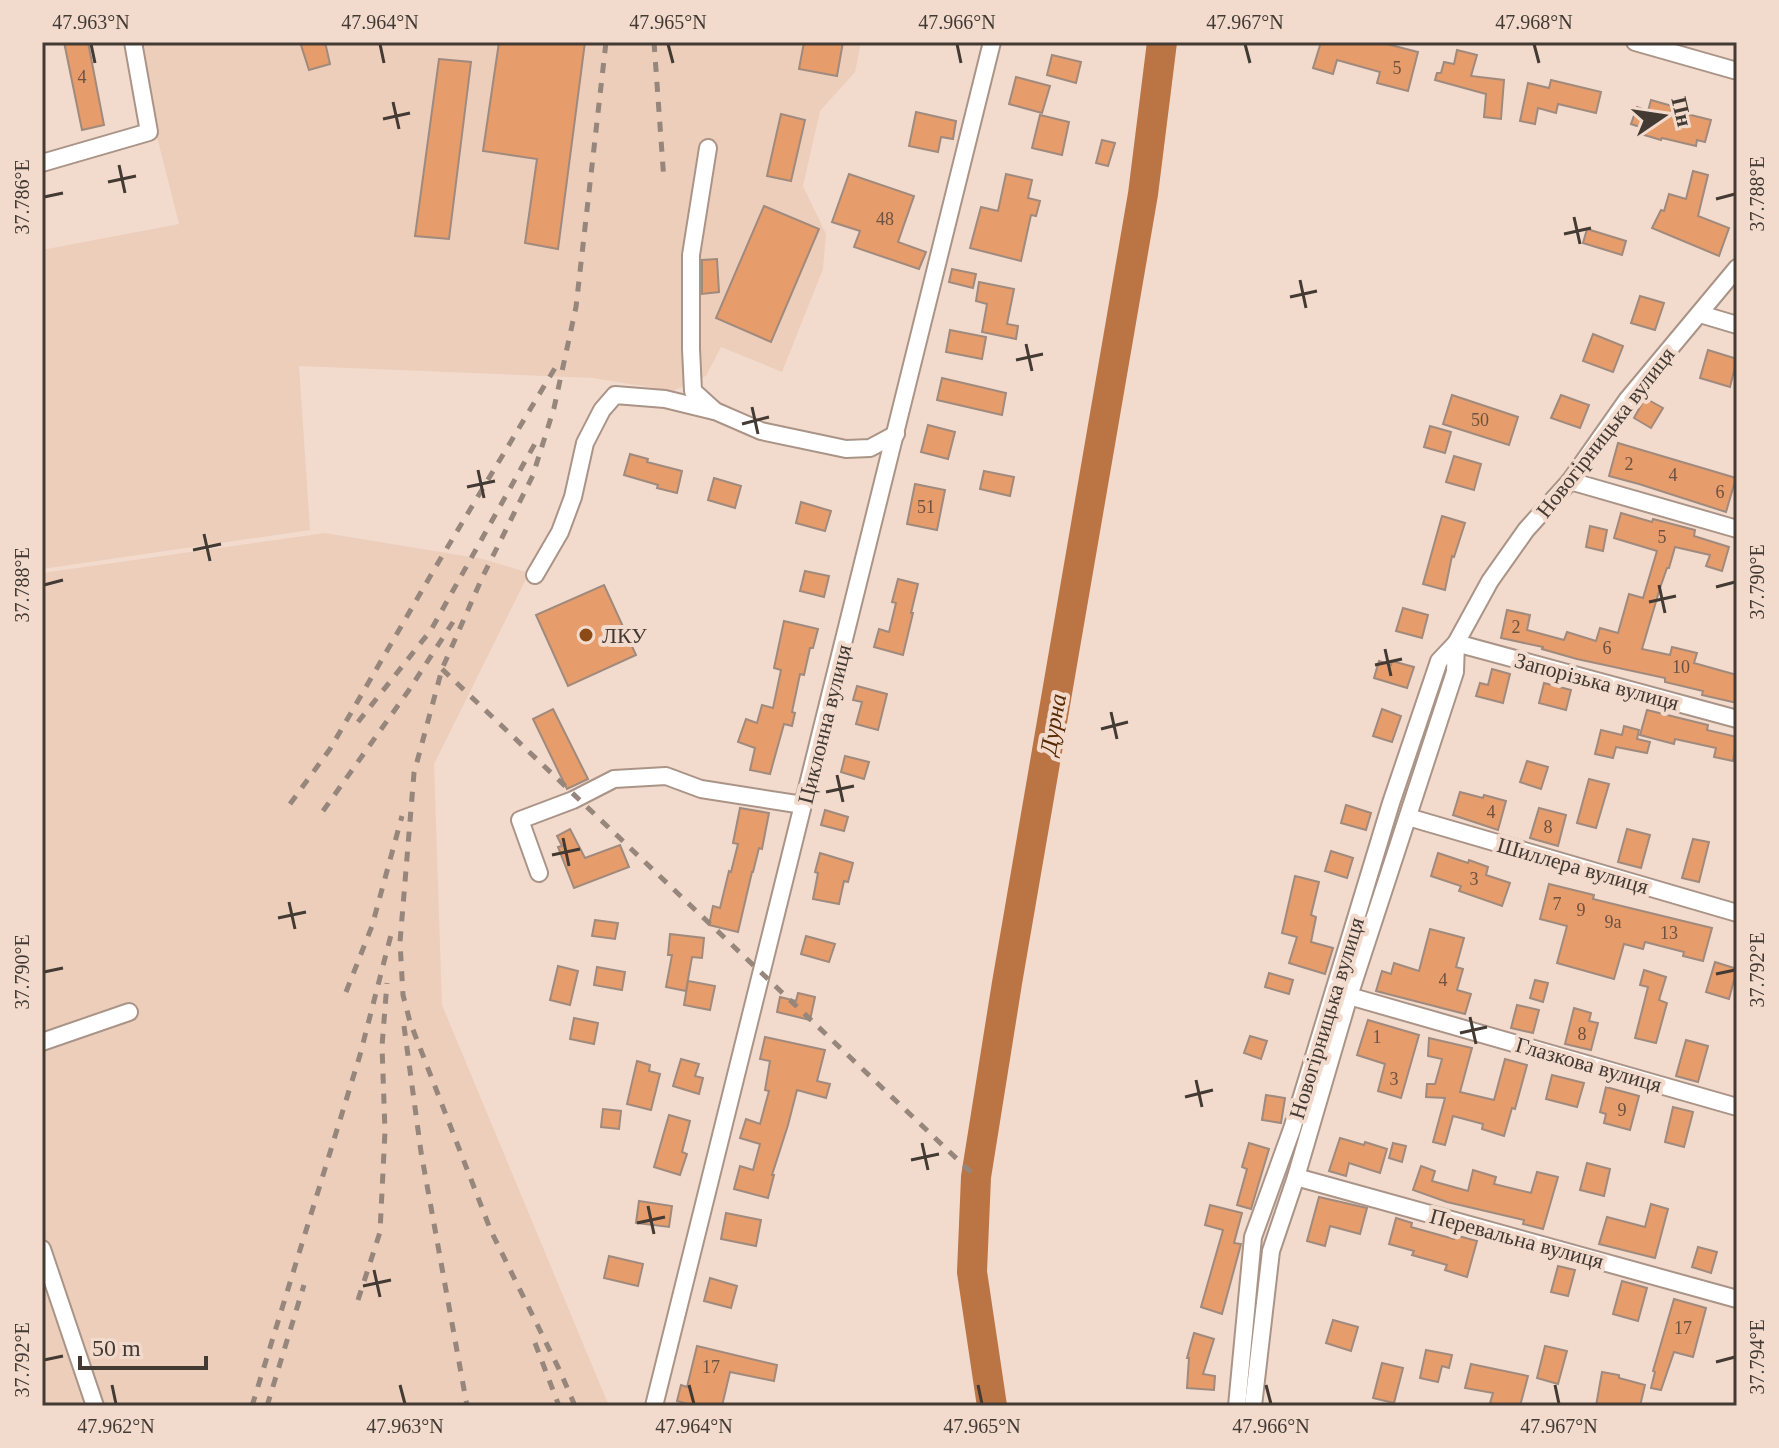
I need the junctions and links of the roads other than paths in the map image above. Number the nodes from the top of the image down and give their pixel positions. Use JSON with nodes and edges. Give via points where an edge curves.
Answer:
{"nodes":[{"id":1,"x":133,"y":42,"type":"edge"},
{"id":2,"x":992,"y":42,"type":"edge"},
{"id":3,"x":1635,"y":42,"type":"edge"},
{"id":4,"x":1737,"y":71,"type":"edge"},
{"id":5,"x":708,"y":148,"type":"dead end"},
{"id":6,"x":42,"y":163,"type":"edge"},
{"id":7,"x":1737,"y":268,"type":"edge"},
{"id":8,"x":1700,"y":314,"type":"junction"},
{"id":9,"x":1737,"y":325,"type":"edge"},
{"id":10,"x":715,"y":411,"type":"junction"},
{"id":11,"x":896,"y":434,"type":"junction"},
{"id":12,"x":1570,"y":481,"type":"junction"},
{"id":13,"x":1737,"y":529,"type":"edge"},
{"id":14,"x":535,"y":575,"type":"dead end"},
{"id":15,"x":1456,"y":643,"type":"junction"},
{"id":16,"x":1737,"y":719,"type":"edge"},
{"id":17,"x":803,"y":805,"type":"junction"},
{"id":18,"x":1408,"y":817,"type":"junction"},
{"id":19,"x":539,"y":873,"type":"dead end"},
{"id":20,"x":1737,"y":913,"type":"edge"},
{"id":21,"x":1349,"y":996,"type":"junction"},
{"id":22,"x":129,"y":1012,"type":"dead end"},
{"id":23,"x":42,"y":1042,"type":"edge"},
{"id":24,"x":1737,"y":1107,"type":"edge"},
{"id":25,"x":1296,"y":1177,"type":"junction"},
{"id":26,"x":42,"y":1249,"type":"edge"},
{"id":27,"x":1737,"y":1299,"type":"edge"},
{"id":28,"x":95,"y":1406,"type":"edge"},
{"id":29,"x":654,"y":1406,"type":"edge"},
{"id":30,"x":1237,"y":1406,"type":"edge"},
{"id":31,"x":1253,"y":1406,"type":"edge"}],
"edges":[{"from":1,"to":6,"type":"street","via":[[149,132]]},
{"from":2,"to":11,"type":"street","name":"Циклонна вулиця"},
{"from":3,"to":4,"type":"street"},
{"from":5,"to":10,"type":"street","via":[[691,255],[691,349],[693,391]]},
{"from":7,"to":8,"type":"street","name":"Новогірницька вулиця"},
{"from":8,"to":9,"type":"street"},
{"from":8,"to":12,"type":"street","name":"Новогірницька вулиця","via":[[1627,400]]},
{"from":10,"to":11,"type":"street","via":[[761,431],[846,449],[870,448]]},
{"from":10,"to":14,"type":"street","via":[[615,395],[585,443],[560,532]]},
{"from":11,"to":17,"type":"street","name":"Циклонна вулиця"},
{"from":12,"to":13,"type":"street"},
{"from":12,"to":15,"type":"street","name":"Новогірницька вулиця","via":[[1490,581]]},
{"from":15,"to":16,"type":"street","name":"Запорізька вулиця"},
{"from":15,"to":18,"type":"street","name":"Новогірницька вулиця","via":[[1455,672]]},
{"from":15,"to":30,"type":"street","name":"Новогірницька вулиця","via":[[1439,661],[1253,1237]]},
{"from":17,"to":19,"type":"street","via":[[701,789],[666,776],[614,779],[520,820]]},
{"from":17,"to":29,"type":"street","name":"Циклонна вулиця"},
{"from":18,"to":20,"type":"street","name":"Шиллера вулиця"},
{"from":18,"to":21,"type":"street","name":"Новогірницька вулиця"},
{"from":21,"to":24,"type":"street","name":"Глазкова вулиця"},
{"from":21,"to":25,"type":"street","name":"Новогірницька вулиця"},
{"from":22,"to":23,"type":"street"},
{"from":25,"to":27,"type":"street","name":"Перевальна вулиця"},
{"from":25,"to":31,"type":"street","name":"Новогірницька вулиця","via":[[1271,1251]]},
{"from":26,"to":28,"type":"street"}]}
